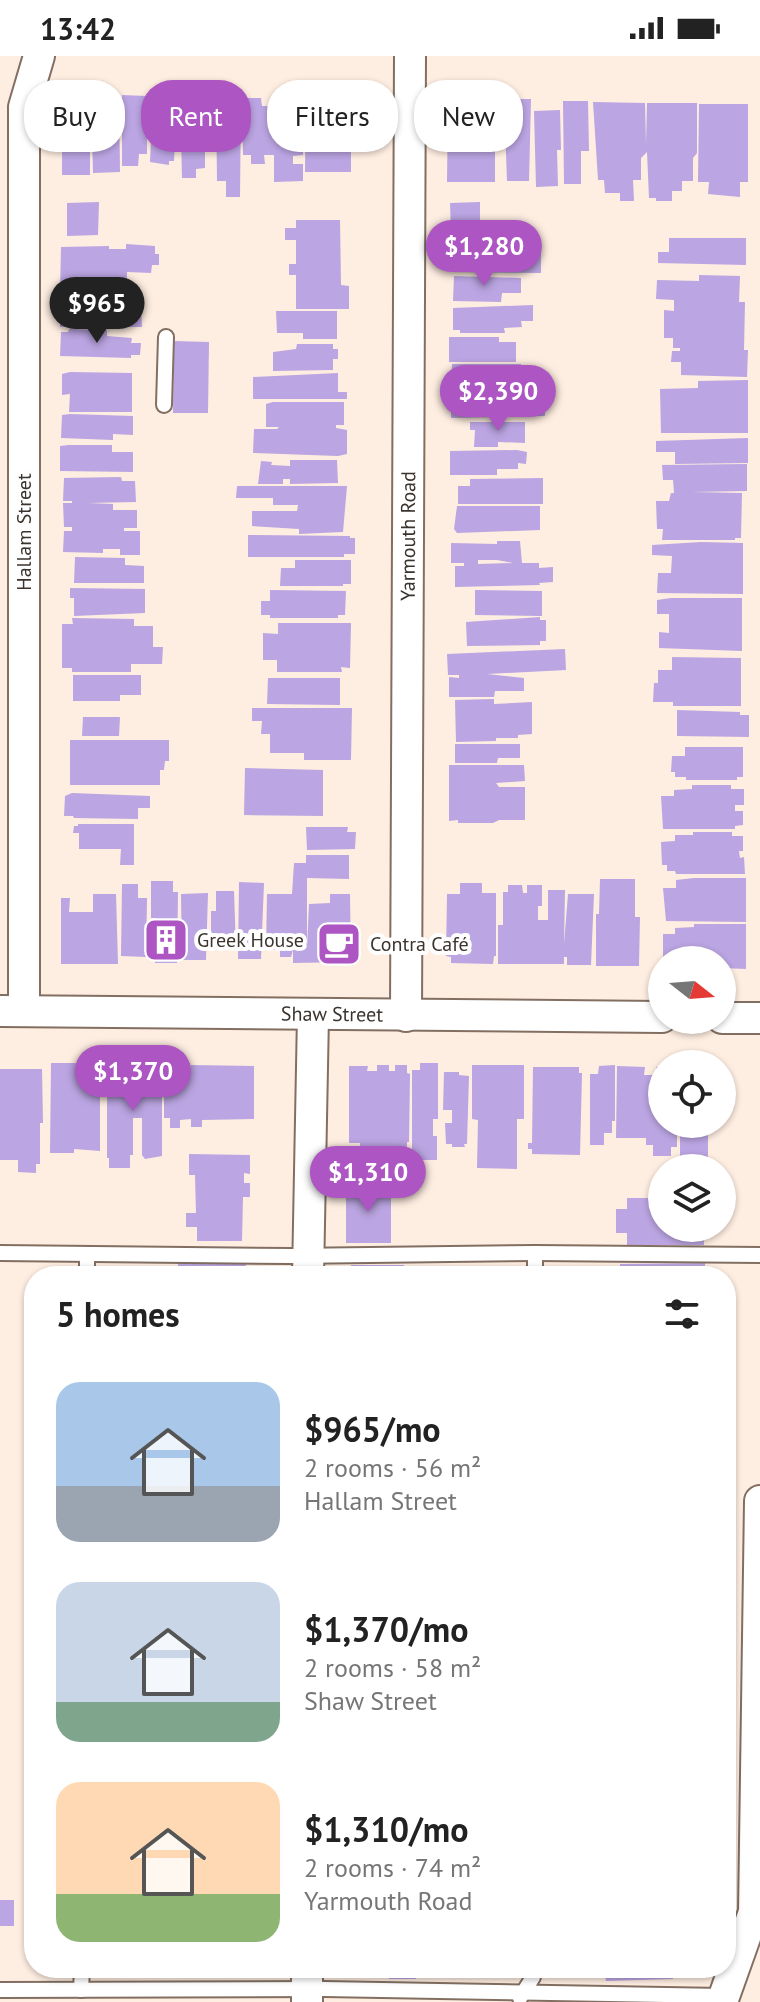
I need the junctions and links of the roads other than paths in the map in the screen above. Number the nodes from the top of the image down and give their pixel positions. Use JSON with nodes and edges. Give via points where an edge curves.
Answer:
{"nodes":[{"id":1,"x":39,"y":56,"type":"edge"},
{"id":2,"x":410,"y":56,"type":"edge"},
{"id":3,"x":166,"y":337,"type":"dead end"},
{"id":4,"x":164,"y":405,"type":"dead end"},
{"id":5,"x":12,"y":1011,"type":"edge"},
{"id":6,"x":313,"y":1015,"type":"junction"},
{"id":7,"x":406,"y":1016,"type":"junction"},
{"id":8,"x":648,"y":1017,"type":"edge"},
{"id":9,"x":736,"y":1018,"type":"edge"},
{"id":10,"x":760,"y":1018,"type":"edge"},
{"id":11,"x":0,"y":1253,"type":"edge"},
{"id":12,"x":535,"y":1253,"type":"junction"},
{"id":13,"x":87,"y":1254,"type":"junction"},
{"id":14,"x":760,"y":1255,"type":"edge"},
{"id":15,"x":87,"y":1266,"type":"edge"},
{"id":16,"x":308,"y":1266,"type":"edge"},
{"id":17,"x":535,"y":1266,"type":"edge"},
{"id":18,"x":760,"y":1501,"type":"edge"},
{"id":19,"x":736,"y":1961,"type":"edge"},
{"id":20,"x":82,"y":1978,"type":"edge"},
{"id":21,"x":532,"y":1978,"type":"edge"},
{"id":22,"x":730,"y":1978,"type":"edge"},
{"id":23,"x":307,"y":1987,"type":"edge"},
{"id":24,"x":0,"y":1990,"type":"edge"},
{"id":25,"x":81,"y":1990,"type":"junction"},
{"id":26,"x":100,"y":1996,"type":"edge"},
{"id":27,"x":520,"y":1997,"type":"edge"},
{"id":28,"x":722,"y":1999,"type":"edge"}],
"edges":[{"from":1,"to":5,"type":"street","name":"Hallam Street","via":[[24,107]]},
{"from":2,"to":7,"type":"street","name":"Yarmouth Road"},
{"from":3,"to":4,"type":"lane"},
{"from":5,"to":6,"type":"street","name":"Shaw Street"},
{"from":6,"to":7,"type":"street","name":"Shaw Street"},
{"from":6,"to":16,"type":"street"},
{"from":7,"to":8,"type":"street","name":"Shaw Street"},
{"from":9,"to":10,"type":"street"},
{"from":11,"to":13,"type":"lane"},
{"from":12,"to":14,"type":"lane"},
{"from":12,"to":16,"type":"lane"},
{"from":12,"to":17,"type":"lane"},
{"from":13,"to":15,"type":"lane"},
{"from":13,"to":16,"type":"lane"},
{"from":18,"to":19,"type":"street","via":[[754,1912]]},
{"from":20,"to":25,"type":"lane"},
{"from":21,"to":27,"type":"lane"},
{"from":22,"to":28,"type":"street"},
{"from":23,"to":26,"type":"lane"},
{"from":23,"to":27,"type":"lane"},
{"from":24,"to":25,"type":"lane"},
{"from":25,"to":26,"type":"lane"},
{"from":27,"to":28,"type":"lane"}]}
